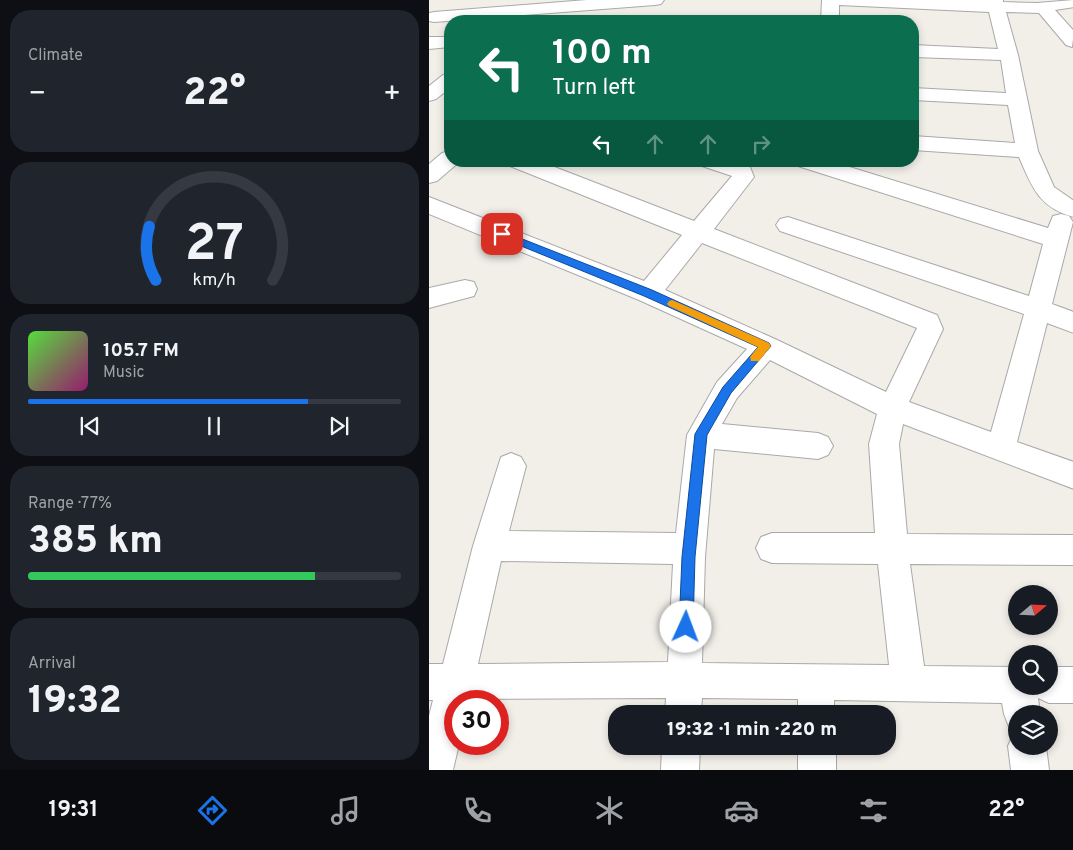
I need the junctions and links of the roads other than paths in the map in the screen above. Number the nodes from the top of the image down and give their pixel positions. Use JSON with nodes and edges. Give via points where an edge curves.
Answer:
{"nodes":[{"id":1,"x":655,"y":0,"type":"edge"},
{"id":2,"x":831,"y":0,"type":"edge"},
{"id":3,"x":839,"y":0,"type":"edge"},
{"id":4,"x":633,"y":1,"type":"edge"},
{"id":5,"x":1073,"y":2,"type":"edge"},
{"id":6,"x":995,"y":3,"type":"edge"},
{"id":7,"x":1043,"y":7,"type":"junction"},
{"id":8,"x":585,"y":13,"type":"edge"},
{"id":9,"x":510,"y":15,"type":"edge"},
{"id":10,"x":830,"y":15,"type":"edge"},
{"id":11,"x":434,"y":17,"type":"dead end"},
{"id":12,"x":444,"y":17,"type":"edge"},
{"id":13,"x":1072,"y":41,"type":"dead end"},
{"id":14,"x":444,"y":42,"type":"edge"},
{"id":15,"x":429,"y":43,"type":"edge"},
{"id":16,"x":919,"y":52,"type":"edge"},
{"id":17,"x":1009,"y":55,"type":"junction"},
{"id":18,"x":444,"y":84,"type":"edge"},
{"id":19,"x":919,"y":94,"type":"edge"},
{"id":20,"x":429,"y":95,"type":"edge"},
{"id":21,"x":1018,"y":100,"type":"junction"},
{"id":22,"x":919,"y":142,"type":"edge"},
{"id":23,"x":1027,"y":151,"type":"junction"},
{"id":24,"x":444,"y":163,"type":"edge"},
{"id":25,"x":533,"y":167,"type":"edge"},
{"id":26,"x":728,"y":167,"type":"edge"},
{"id":27,"x":825,"y":167,"type":"edge"},
{"id":28,"x":429,"y":176,"type":"edge"},
{"id":29,"x":429,"y":205,"type":"edge"},
{"id":30,"x":1069,"y":208,"type":"edge"},
{"id":31,"x":788,"y":225,"type":"dead end"},
{"id":32,"x":699,"y":232,"type":"junction"},
{"id":33,"x":1055,"y":239,"type":"junction"},
{"id":34,"x":465,"y":289,"type":"dead end"},
{"id":35,"x":648,"y":293,"type":"junction"},
{"id":36,"x":429,"y":298,"type":"edge"},
{"id":37,"x":1037,"y":308,"type":"junction"},
{"id":38,"x":1073,"y":323,"type":"edge"},
{"id":39,"x":766,"y":346,"type":"junction"},
{"id":40,"x":892,"y":408,"type":"junction"},
{"id":41,"x":701,"y":434,"type":"junction"},
{"id":42,"x":818,"y":446,"type":"dead end"},
{"id":43,"x":1001,"y":448,"type":"junction"},
{"id":44,"x":511,"y":466,"type":"dead end"},
{"id":45,"x":1073,"y":476,"type":"edge"},
{"id":46,"x":489,"y":546,"type":"junction"},
{"id":47,"x":772,"y":548,"type":"dead end"},
{"id":48,"x":891,"y":548,"type":"junction"},
{"id":49,"x":689,"y":549,"type":"junction"},
{"id":50,"x":1073,"y":550,"type":"edge"},
{"id":51,"x":443,"y":682,"type":"edge"},
{"id":52,"x":909,"y":684,"type":"junction"},
{"id":53,"x":1058,"y":685,"type":"edge"},
{"id":54,"x":1073,"y":685,"type":"edge"},
{"id":55,"x":1008,"y":686,"type":"edge"},
{"id":56,"x":683,"y":697,"type":"edge"},
{"id":57,"x":816,"y":698,"type":"edge"},
{"id":58,"x":681,"y":755,"type":"edge"},
{"id":59,"x":817,"y":755,"type":"edge"},
{"id":60,"x":1028,"y":755,"type":"edge"},
{"id":61,"x":434,"y":770,"type":"edge"},
{"id":62,"x":681,"y":770,"type":"edge"},
{"id":63,"x":817,"y":770,"type":"edge"},
{"id":64,"x":1030,"y":770,"type":"edge"}],
"edges":[{"from":1,"to":4,"type":"street"},
{"from":2,"to":10,"type":"street"},
{"from":3,"to":6,"type":"street"},
{"from":4,"to":8,"type":"street"},
{"from":5,"to":7,"type":"street"},
{"from":6,"to":7,"type":"street"},
{"from":6,"to":17,"type":"street"},
{"from":7,"to":13,"type":"street"},
{"from":8,"to":9,"type":"street"},
{"from":11,"to":12,"type":"street"},
{"from":14,"to":15,"type":"street"},
{"from":16,"to":17,"type":"street"},
{"from":17,"to":21,"type":"street"},
{"from":18,"to":20,"type":"street"},
{"from":19,"to":21,"type":"street"},
{"from":21,"to":23,"type":"street"},
{"from":22,"to":23,"type":"street"},
{"from":23,"to":30,"type":"street","via":[[1045,191]]},
{"from":24,"to":28,"type":"street"},
{"from":25,"to":32,"type":"street"},
{"from":26,"to":32,"type":"street","via":[[742,172],[743,177]]},
{"from":27,"to":33,"type":"street"},
{"from":29,"to":35,"type":"street"},
{"from":30,"to":33,"type":"street"},
{"from":31,"to":37,"type":"street"},
{"from":32,"to":35,"type":"street"},
{"from":32,"to":40,"type":"street","via":[[928,322],[930,328]]},
{"from":33,"to":37,"type":"street"},
{"from":34,"to":36,"type":"street"},
{"from":35,"to":39,"type":"street"},
{"from":37,"to":38,"type":"street"},
{"from":37,"to":43,"type":"street"},
{"from":39,"to":40,"type":"street"},
{"from":39,"to":41,"type":"street","via":[[727,390]]},
{"from":40,"to":43,"type":"street"},
{"from":40,"to":48,"type":"street","via":[[884,444]]},
{"from":41,"to":42,"type":"street"},
{"from":41,"to":49,"type":"street"},
{"from":43,"to":45,"type":"street"},
{"from":44,"to":46,"type":"street"},
{"from":46,"to":49,"type":"street"},
{"from":46,"to":51,"type":"street"},
{"from":47,"to":48,"type":"street"},
{"from":48,"to":50,"type":"street"},
{"from":48,"to":52,"type":"street"},
{"from":49,"to":56,"type":"street"},
{"from":51,"to":56,"type":"street"},
{"from":51,"to":61,"type":"street"},
{"from":52,"to":55,"type":"street"},
{"from":52,"to":57,"type":"street"},
{"from":53,"to":54,"type":"street"},
{"from":56,"to":57,"type":"street"},
{"from":58,"to":62,"type":"street"},
{"from":59,"to":63,"type":"street"},
{"from":60,"to":64,"type":"street"}]}
